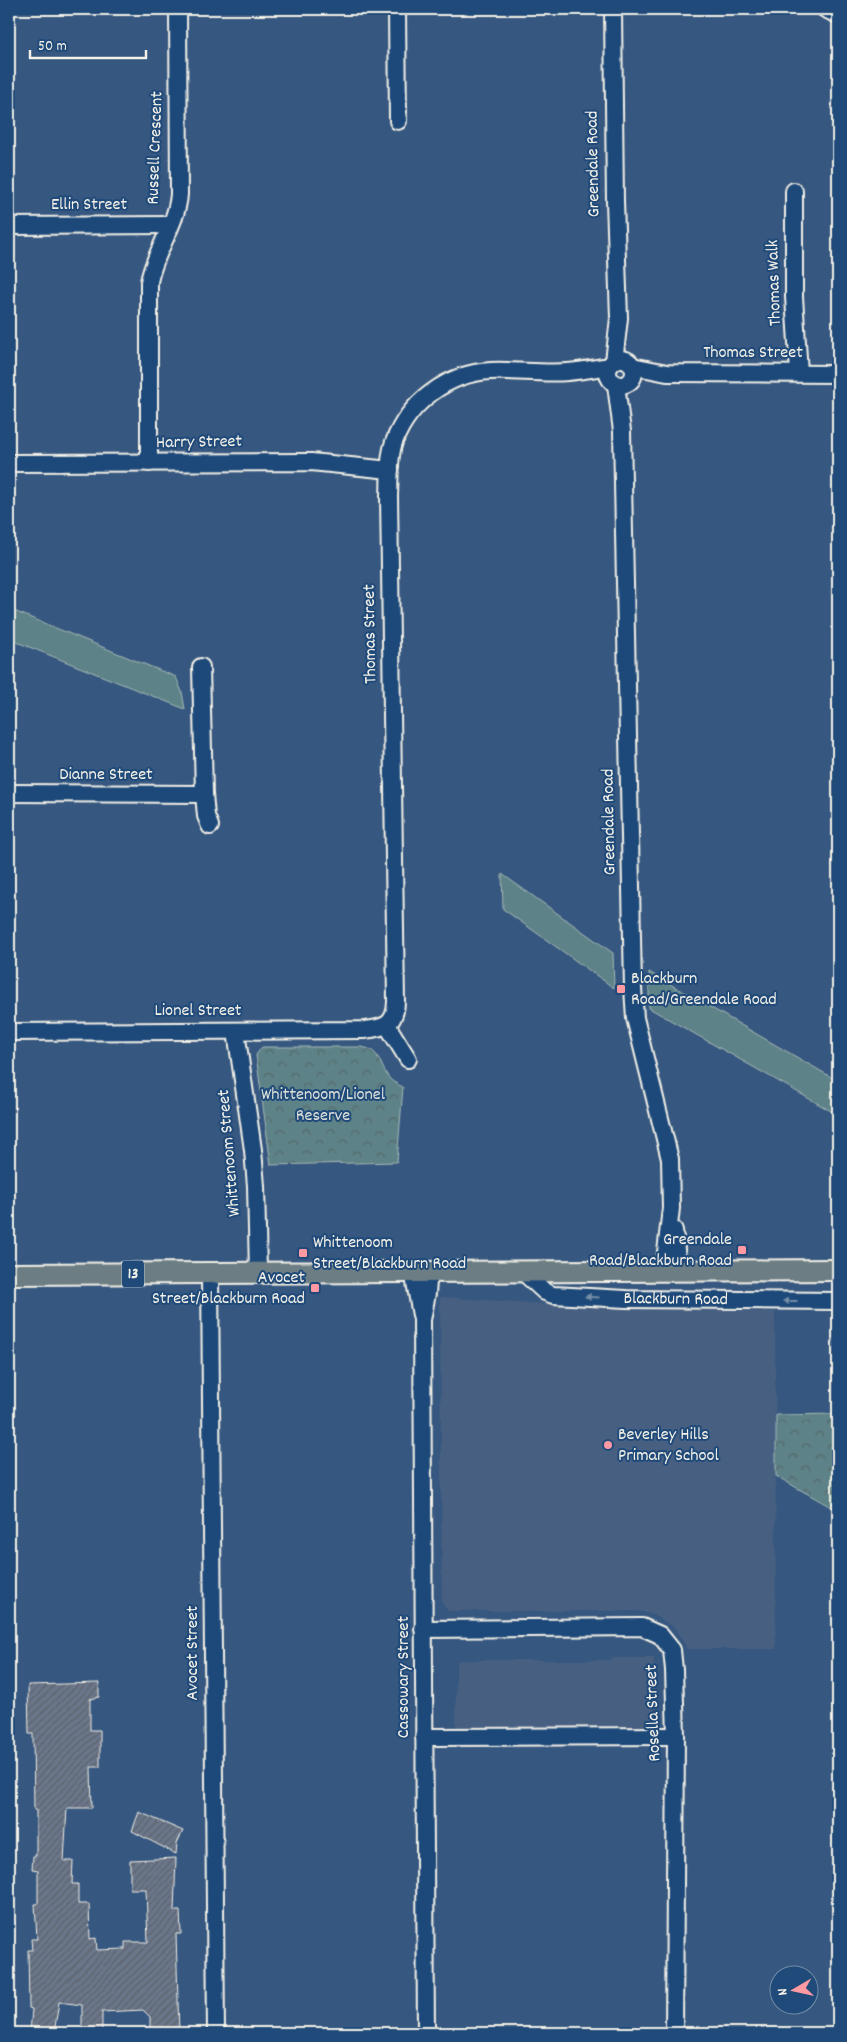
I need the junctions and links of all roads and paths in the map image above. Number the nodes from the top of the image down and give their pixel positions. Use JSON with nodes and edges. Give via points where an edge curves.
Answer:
{"nodes":[{"id":1,"x":178,"y":9,"type":"edge"},
{"id":2,"x":397,"y":9,"type":"edge"},
{"id":3,"x":613,"y":9,"type":"edge"},
{"id":4,"x":825,"y":9,"type":"edge"},
{"id":5,"x":838,"y":16,"type":"edge"},
{"id":6,"x":398,"y":121,"type":"dead end"},
{"id":7,"x":794,"y":191,"type":"dead end"},
{"id":8,"x":170,"y":225,"type":"junction"},
{"id":9,"x":9,"y":226,"type":"edge"},
{"id":10,"x":621,"y":373,"type":"junction"},
{"id":11,"x":799,"y":373,"type":"junction"},
{"id":12,"x":838,"y":374,"type":"edge"},
{"id":13,"x":9,"y":462,"type":"edge"},
{"id":14,"x":150,"y":463,"type":"junction"},
{"id":15,"x":390,"y":470,"type":"junction"},
{"id":16,"x":201,"y":667,"type":"dead end"},
{"id":17,"x":9,"y":794,"type":"edge"},
{"id":18,"x":204,"y":794,"type":"junction"},
{"id":19,"x":210,"y":826,"type":"dead end"},
{"id":20,"x":387,"y":1025,"type":"junction"},
{"id":21,"x":236,"y":1031,"type":"junction"},
{"id":22,"x":9,"y":1032,"type":"edge"},
{"id":23,"x":408,"y":1059,"type":"dead end"},
{"id":24,"x":521,"y":1270,"type":"junction"},
{"id":25,"x":671,"y":1270,"type":"junction"},
{"id":26,"x":838,"y":1270,"type":"edge"},
{"id":27,"x":421,"y":1271,"type":"junction"},
{"id":28,"x":258,"y":1272,"type":"junction"},
{"id":29,"x":210,"y":1273,"type":"junction"},
{"id":30,"x":9,"y":1274,"type":"edge"},
{"id":31,"x":838,"y":1301,"type":"edge"},
{"id":32,"x":423,"y":1629,"type":"junction"},
{"id":33,"x":676,"y":1736,"type":"junction"},
{"id":34,"x":424,"y":1737,"type":"junction"},
{"id":35,"x":216,"y":2033,"type":"edge"},
{"id":36,"x":426,"y":2033,"type":"edge"},
{"id":37,"x":674,"y":2033,"type":"edge"}],
"edges":[{"from":1,"to":8,"type":"street","name":"Russell Crescent","via":[[178,194],[177,210]]},
{"from":2,"to":6,"type":"street"},
{"from":3,"to":10,"type":"street","name":"Greendale Road"},
{"from":4,"to":5,"type":"street"},
{"from":7,"to":11,"type":"street","name":"Thomas Walk","via":[[794,297]]},
{"from":8,"to":9,"type":"street","name":"Ellin Street"},
{"from":8,"to":14,"type":"street","name":"Russell Crescent","via":[[148,282]]},
{"from":10,"to":11,"type":"street","name":"Thomas Street"},
{"from":10,"to":15,"type":"street","name":"Thomas Street","via":[[478,372],[452,380],[419,403],[401,428],[392,450]]},
{"from":10,"to":25,"type":"street","name":"Greendale Road","via":[[633,996],[635,1018],[670,1159]]},
{"from":11,"to":12,"type":"street","name":"Thomas Street"},
{"from":13,"to":14,"type":"street","name":"Harry Street"},
{"from":14,"to":15,"type":"street","name":"Harry Street","via":[[311,462]]},
{"from":15,"to":20,"type":"street","name":"Thomas Street","via":[[396,1002],[394,1017]]},
{"from":16,"to":18,"type":"street"},
{"from":17,"to":18,"type":"street","name":"Dianne Street"},
{"from":18,"to":19,"type":"street"},
{"from":20,"to":21,"type":"street","name":"Lionel Street","via":[[364,1030]]},
{"from":20,"to":23,"type":"street"},
{"from":21,"to":22,"type":"street","name":"Lionel Street"},
{"from":21,"to":28,"type":"street","name":"Whittenoom Street","via":[[253,1150]]},
{"from":24,"to":25,"type":"main road","name":"Blackburn Road","number":"13"},
{"from":24,"to":27,"type":"main road","name":"Blackburn Road","number":"13"},
{"from":31,"to":24,"type":"street","name":"Blackburn Road","one_way":true,"via":[[553,1295]]},
{"from":25,"to":26,"type":"main road","name":"Blackburn Road","number":"13"},
{"from":27,"to":28,"type":"main road","name":"Blackburn Road","number":"13"},
{"from":27,"to":32,"type":"street","name":"Cassowary Street","via":[[427,1294],[422,1320]]},
{"from":28,"to":29,"type":"main road","name":"Blackburn Road","number":"13"},
{"from":29,"to":30,"type":"main road","name":"Blackburn Road","number":"13"},
{"from":29,"to":35,"type":"street","name":"Avocet Street"},
{"from":32,"to":33,"type":"street","name":"Rosella Street","via":[[642,1627],[660,1635],[672,1650]]},
{"from":32,"to":34,"type":"street","name":"Cassowary Street"},
{"from":33,"to":34,"type":"street"},
{"from":33,"to":37,"type":"street","name":"Rosella Street"},
{"from":34,"to":36,"type":"street","name":"Cassowary Street"}]}
